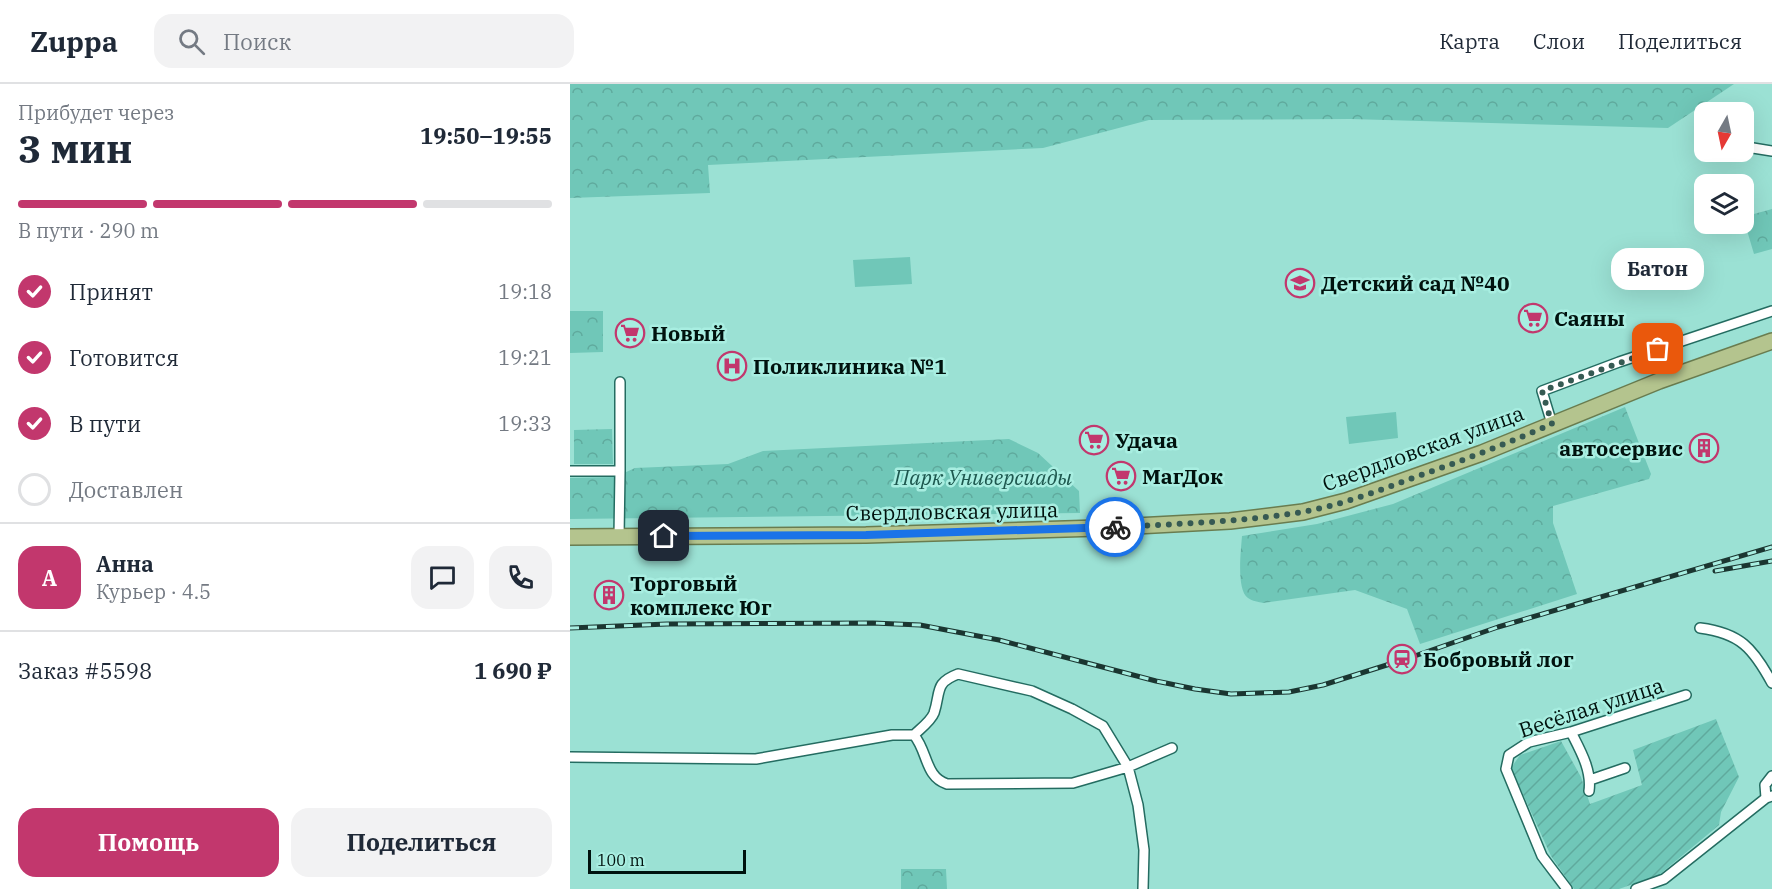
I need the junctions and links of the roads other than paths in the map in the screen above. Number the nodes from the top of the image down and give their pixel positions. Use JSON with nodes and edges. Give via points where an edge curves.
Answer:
{"nodes":[{"id":1,"x":1754,"y":147,"type":"edge"},
{"id":2,"x":1772,"y":151,"type":"edge"},
{"id":3,"x":1772,"y":311,"type":"edge"},
{"id":4,"x":1772,"y":341,"type":"edge"},
{"id":5,"x":620,"y":382,"type":"dead end"},
{"id":6,"x":1552,"y":424,"type":"junction"},
{"id":7,"x":570,"y":471,"type":"edge"},
{"id":8,"x":620,"y":471,"type":"junction"},
{"id":9,"x":570,"y":537,"type":"edge"},
{"id":10,"x":619,"y":537,"type":"junction"},
{"id":11,"x":1700,"y":628,"type":"dead end"},
{"id":12,"x":1772,"y":683,"type":"edge"},
{"id":13,"x":1686,"y":695,"type":"dead end"},
{"id":14,"x":1571,"y":732,"type":"junction"},
{"id":15,"x":914,"y":735,"type":"junction"},
{"id":16,"x":1172,"y":748,"type":"dead end"},
{"id":17,"x":570,"y":757,"type":"edge"},
{"id":18,"x":1128,"y":767,"type":"junction"},
{"id":19,"x":1625,"y":768,"type":"dead end"},
{"id":20,"x":1772,"y":776,"type":"edge"},
{"id":21,"x":1590,"y":780,"type":"junction"},
{"id":22,"x":1589,"y":791,"type":"dead end"},
{"id":23,"x":1769,"y":797,"type":"edge"},
{"id":24,"x":1143,"y":889,"type":"edge"},
{"id":25,"x":1567,"y":889,"type":"edge"},
{"id":26,"x":1636,"y":889,"type":"edge"}],
"edges":[{"from":1,"to":2,"type":"street"},
{"from":3,"to":6,"type":"street","via":[[1542,391]]},
{"from":4,"to":6,"type":"highway","name":"Свердловская улица"},
{"from":5,"to":8,"type":"street"},
{"from":6,"to":10,"type":"highway","name":"Свердловская улица","via":[[1346,501],[1303,512],[1230,521],[866,535]]},
{"from":7,"to":8,"type":"street"},
{"from":8,"to":10,"type":"street"},
{"from":9,"to":10,"type":"highway","name":"Свердловская улица"},
{"from":11,"to":12,"type":"street","via":[[1721,631],[1740,640]]},
{"from":13,"to":14,"type":"street","name":"Весёлая улица"},
{"from":14,"to":21,"type":"street"},
{"from":14,"to":25,"type":"street","name":"Весёлая улица","via":[[1529,742],[1509,755],[1506,769],[1542,856]]},
{"from":15,"to":17,"type":"street","via":[[892,735],[756,759]]},
{"from":15,"to":18,"type":"street","via":[[921,743],[932,774],[947,784],[1073,783]]},
{"from":15,"to":18,"type":"street","via":[[933,715],[938,688],[946,678],[958,674],[1032,692],[1072,709],[1103,726]]},
{"from":16,"to":18,"type":"street"},
{"from":18,"to":24,"type":"street","via":[[1140,816]]},
{"from":19,"to":21,"type":"street"},
{"from":20,"to":23,"type":"street","via":[[1765,785]]},
{"from":21,"to":22,"type":"street"},
{"from":23,"to":26,"type":"street","via":[[1664,879]]}]}
